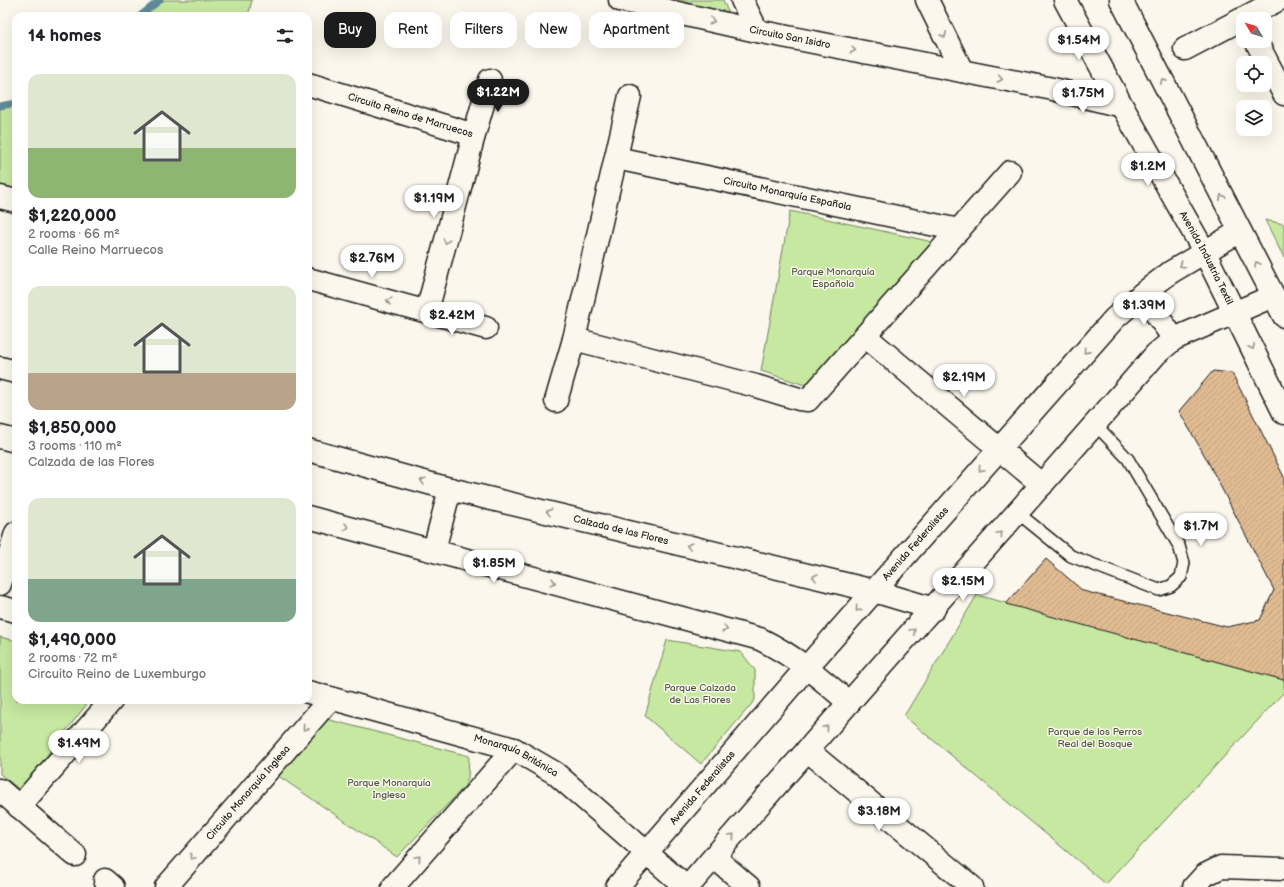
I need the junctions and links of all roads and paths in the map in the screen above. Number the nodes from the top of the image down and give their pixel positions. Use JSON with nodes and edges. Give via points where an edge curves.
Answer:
{"nodes":[{"id":1,"x":620,"y":0,"type":"edge"},
{"id":2,"x":742,"y":0,"type":"edge"},
{"id":3,"x":926,"y":0,"type":"edge"},
{"id":4,"x":1065,"y":0,"type":"edge"},
{"id":5,"x":1121,"y":0,"type":"edge"},
{"id":6,"x":1278,"y":0,"type":"edge"},
{"id":7,"x":1256,"y":12,"type":"edge"},
{"id":8,"x":1236,"y":23,"type":"edge"},
{"id":9,"x":757,"y":31,"type":"junction"},
{"id":10,"x":1260,"y":48,"type":"edge"},
{"id":11,"x":1185,"y":49,"type":"dead end"},
{"id":12,"x":962,"y":72,"type":"junction"},
{"id":13,"x":490,"y":80,"type":"dead end"},
{"id":14,"x":312,"y":85,"type":"edge"},
{"id":15,"x":1284,"y":94,"type":"edge"},
{"id":16,"x":630,"y":96,"type":"dead end"},
{"id":17,"x":1122,"y":106,"type":"junction"},
{"id":18,"x":474,"y":135,"type":"junction"},
{"id":19,"x":616,"y":158,"type":"junction"},
{"id":20,"x":1010,"y":172,"type":"dead end"},
{"id":21,"x":0,"y":197,"type":"edge"},
{"id":22,"x":12,"y":200,"type":"edge"},
{"id":23,"x":959,"y":230,"type":"junction"},
{"id":24,"x":1240,"y":231,"type":"junction"},
{"id":25,"x":1204,"y":251,"type":"junction"},
{"id":26,"x":312,"y":280,"type":"edge"},
{"id":27,"x":1142,"y":294,"type":"junction"},
{"id":28,"x":1273,"y":296,"type":"junction"},
{"id":29,"x":427,"y":311,"type":"junction"},
{"id":30,"x":1234,"y":312,"type":"junction"},
{"id":31,"x":1284,"y":316,"type":"edge"},
{"id":32,"x":486,"y":328,"type":"dead end"},
{"id":33,"x":865,"y":336,"type":"junction"},
{"id":34,"x":574,"y":339,"type":"junction"},
{"id":35,"x":1174,"y":339,"type":"junction"},
{"id":36,"x":0,"y":368,"type":"edge"},
{"id":37,"x":12,"y":371,"type":"edge"},
{"id":38,"x":556,"y":401,"type":"dead end"},
{"id":39,"x":1284,"y":413,"type":"edge"},
{"id":40,"x":1095,"y":424,"type":"junction"},
{"id":41,"x":0,"y":437,"type":"edge"},
{"id":42,"x":12,"y":440,"type":"edge"},
{"id":43,"x":998,"y":449,"type":"junction"},
{"id":44,"x":312,"y":451,"type":"edge"},
{"id":45,"x":1042,"y":485,"type":"junction"},
{"id":46,"x":450,"y":488,"type":"junction"},
{"id":47,"x":1018,"y":513,"type":"junction"},
{"id":48,"x":312,"y":518,"type":"edge"},
{"id":49,"x":12,"y":546,"type":"edge"},
{"id":50,"x":434,"y":550,"type":"junction"},
{"id":51,"x":0,"y":584,"type":"edge"},
{"id":52,"x":874,"y":591,"type":"junction"},
{"id":53,"x":0,"y":607,"type":"edge"},
{"id":54,"x":934,"y":609,"type":"junction"},
{"id":55,"x":12,"y":610,"type":"edge"},
{"id":56,"x":807,"y":667,"type":"junction"},
{"id":57,"x":312,"y":693,"type":"edge"},
{"id":58,"x":331,"y":698,"type":"junction"},
{"id":59,"x":848,"y":702,"type":"junction"},
{"id":60,"x":108,"y":704,"type":"edge"},
{"id":61,"x":514,"y":749,"type":"junction"},
{"id":62,"x":807,"y":750,"type":"junction"},
{"id":63,"x":0,"y":790,"type":"edge"},
{"id":64,"x":19,"y":806,"type":"junction"},
{"id":65,"x":647,"y":853,"type":"junction"},
{"id":66,"x":75,"y":855,"type":"dead end"},
{"id":67,"x":714,"y":857,"type":"junction"},
{"id":68,"x":1284,"y":869,"type":"edge"},
{"id":69,"x":166,"y":887,"type":"edge"},
{"id":70,"x":393,"y":887,"type":"edge"},
{"id":71,"x":617,"y":887,"type":"edge"},
{"id":72,"x":687,"y":887,"type":"edge"},
{"id":73,"x":749,"y":887,"type":"edge"},
{"id":74,"x":972,"y":887,"type":"edge"},
{"id":75,"x":1194,"y":887,"type":"edge"}],
"edges":[{"from":1,"to":9,"type":"street","name":"Circuito San Isidro","one_way":true},
{"from":2,"to":9,"type":"street"},
{"from":3,"to":12,"type":"street","one_way":true},
{"from":4,"to":17,"type":"street","name":"Avenida Industria Textil"},
{"from":24,"to":5,"type":"street","one_way":true},
{"from":6,"to":7,"type":"street"},
{"from":8,"to":11,"type":"street"},
{"from":9,"to":12,"type":"street","name":"Circuito San Isidro","one_way":true},
{"from":10,"to":15,"type":"street"},
{"from":12,"to":17,"type":"street","name":"Circuito San Isidro","one_way":true,"via":[[1053,89]]},
{"from":13,"to":18,"type":"street"},
{"from":14,"to":18,"type":"street","name":"Circuito Reino de Marruecos"},
{"from":16,"to":19,"type":"street"},
{"from":17,"to":25,"type":"street","name":"Avenida Industria Textil"},
{"from":18,"to":29,"type":"street","name":"Circuito Reino de Marruecos","one_way":true},
{"from":19,"to":23,"type":"street","name":"Circuito Monarquía Española"},
{"from":19,"to":34,"type":"street"},
{"from":20,"to":23,"type":"street"},
{"from":21,"to":22,"type":"street"},
{"from":23,"to":33,"type":"street"},
{"from":24,"to":25,"type":"street","name":"Avenida Federalistas"},
{"from":28,"to":24,"type":"street","one_way":true},
{"from":25,"to":27,"type":"street","name":"Avenida Federalistas","one_way":true},
{"from":25,"to":30,"type":"street","name":"Avenida Industria Textil"},
{"from":29,"to":26,"type":"street","one_way":true},
{"from":27,"to":35,"type":"street"},
{"from":27,"to":43,"type":"street","name":"Avenida Federalistas","one_way":true,"via":[[1114,319]]},
{"from":28,"to":30,"type":"street"},
{"from":28,"to":31,"type":"street"},
{"from":29,"to":32,"type":"street"},
{"from":30,"to":35,"type":"street"},
{"from":30,"to":39,"type":"street","name":"Avenida Industria Textil","one_way":true},
{"from":33,"to":34,"type":"street","via":[[808,400]]},
{"from":33,"to":43,"type":"street"},
{"from":34,"to":38,"type":"street"},
{"from":35,"to":40,"type":"street","via":[[1156,354]]},
{"from":36,"to":37,"type":"street"},
{"from":40,"to":45,"type":"street"},
{"from":40,"to":47,"type":"lane","via":[[1128,459],[1179,546],[1184,563],[1181,577],[1172,586],[1159,590],[1071,556]]},
{"from":41,"to":42,"type":"street"},
{"from":43,"to":45,"type":"street"},
{"from":43,"to":52,"type":"street","name":"Avenida Federalistas","one_way":true},
{"from":46,"to":44,"type":"street","name":"Calzada de las Flores","one_way":true},
{"from":45,"to":47,"type":"street"},
{"from":46,"to":50,"type":"street"},
{"from":52,"to":46,"type":"street","name":"Calzada de las Flores","one_way":true},
{"from":54,"to":47,"type":"street","one_way":true},
{"from":48,"to":50,"type":"street","one_way":true},
{"from":49,"to":51,"type":"street"},
{"from":50,"to":56,"type":"street","one_way":true,"via":[[760,639],[785,651]]},
{"from":52,"to":54,"type":"street","name":"Calzada de las Flores"},
{"from":52,"to":56,"type":"street","name":"Avenida Federalistas","one_way":true},
{"from":53,"to":55,"type":"street"},
{"from":59,"to":54,"type":"street","one_way":true},
{"from":56,"to":59,"type":"street"},
{"from":56,"to":65,"type":"street","name":"Avenida Federalistas"},
{"from":57,"to":58,"type":"street","name":"Monarquía Británica"},
{"from":58,"to":61,"type":"street","name":"Monarquía Británica"},
{"from":58,"to":69,"type":"street","name":"Circuito Monarquía Inglesa","one_way":true},
{"from":62,"to":59,"type":"street","one_way":true},
{"from":60,"to":64,"type":"street"},
{"from":61,"to":65,"type":"street","name":"Monarquía Británica","via":[[555,773]]},
{"from":70,"to":61,"type":"street","one_way":true},
{"from":67,"to":62,"type":"street","one_way":true},
{"from":62,"to":74,"type":"street"},
{"from":63,"to":64,"type":"street"},
{"from":64,"to":66,"type":"street"},
{"from":65,"to":71,"type":"street","name":"Avenida Federalistas"},
{"from":65,"to":72,"type":"street","name":"Monarquía Británica"},
{"from":67,"to":72,"type":"street"},
{"from":67,"to":73,"type":"street"},
{"from":68,"to":75,"type":"street","via":[[1221,867],[1205,875]]}]}
